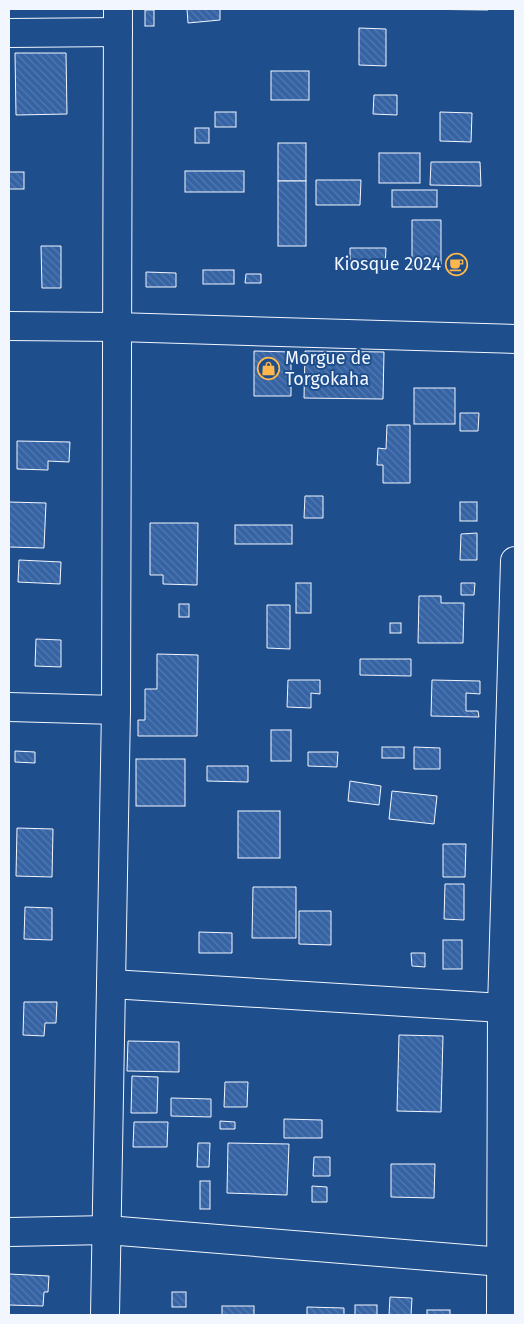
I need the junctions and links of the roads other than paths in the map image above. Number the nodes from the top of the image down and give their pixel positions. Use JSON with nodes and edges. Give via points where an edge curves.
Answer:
{"nodes":[{"id":1,"x":118,"y":20,"type":"edge"},
{"id":2,"x":9,"y":33,"type":"edge"},
{"id":3,"x":9,"y":326,"type":"edge"},
{"id":4,"x":117,"y":326,"type":"junction"},
{"id":5,"x":515,"y":339,"type":"edge"},
{"id":6,"x":515,"y":561,"type":"edge"},
{"id":7,"x":9,"y":707,"type":"edge"},
{"id":8,"x":116,"y":710,"type":"junction"},
{"id":9,"x":509,"y":940,"type":"edge"},
{"id":10,"x":111,"y":984,"type":"junction"},
{"id":11,"x":502,"y":1008,"type":"junction"},
{"id":12,"x":107,"y":1230,"type":"junction"},
{"id":13,"x":9,"y":1232,"type":"edge"},
{"id":14,"x":509,"y":1262,"type":"edge"},
{"id":15,"x":105,"y":1315,"type":"edge"},
{"id":16,"x":501,"y":1315,"type":"edge"}],
"edges":[{"from":1,"to":2,"type":"street"},
{"from":1,"to":4,"type":"street"},
{"from":3,"to":4,"type":"street"},
{"from":4,"to":5,"type":"street"},
{"from":4,"to":8,"type":"street"},
{"from":6,"to":9,"type":"street"},
{"from":7,"to":8,"type":"street"},
{"from":8,"to":10,"type":"street"},
{"from":9,"to":11,"type":"street"},
{"from":10,"to":11,"type":"street"},
{"from":10,"to":12,"type":"street"},
{"from":11,"to":14,"type":"street"},
{"from":12,"to":13,"type":"street"},
{"from":12,"to":14,"type":"street"},
{"from":12,"to":15,"type":"street"},
{"from":14,"to":16,"type":"street"}]}
